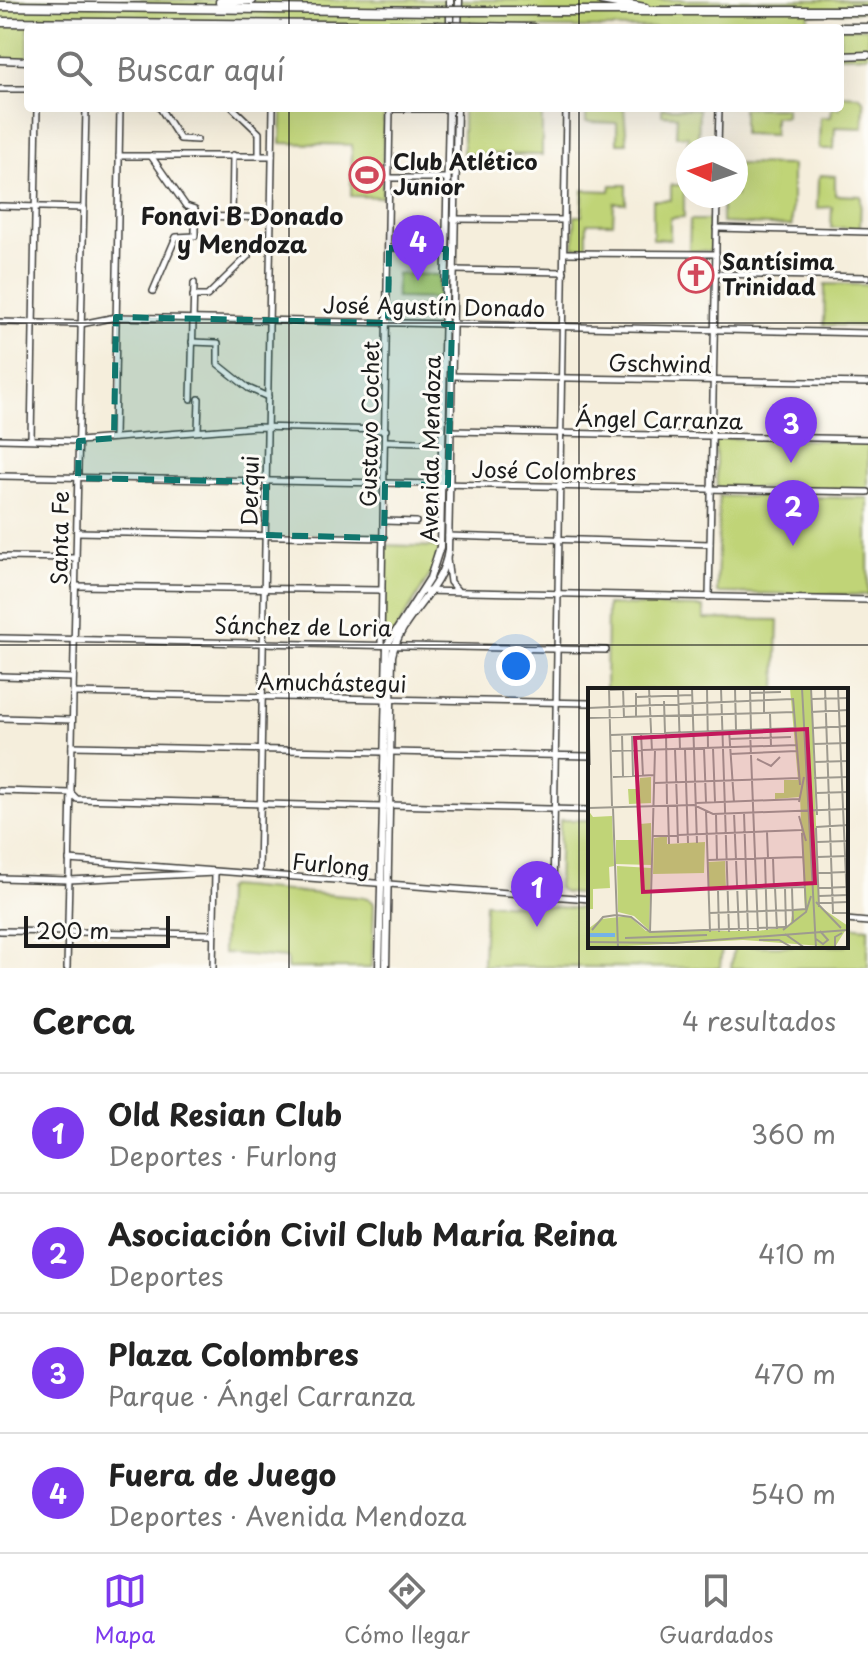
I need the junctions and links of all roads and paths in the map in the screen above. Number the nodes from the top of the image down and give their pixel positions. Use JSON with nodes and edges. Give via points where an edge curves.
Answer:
{"nodes":[{"id":1,"x":252,"y":0,"type":"edge"},
{"id":2,"x":450,"y":0,"type":"edge"},
{"id":3,"x":459,"y":0,"type":"edge"},
{"id":4,"x":601,"y":0,"type":"edge"},
{"id":5,"x":0,"y":6,"type":"edge"},
{"id":6,"x":159,"y":6,"type":"junction"},
{"id":7,"x":868,"y":11,"type":"edge"},
{"id":8,"x":678,"y":13,"type":"junction"},
{"id":9,"x":0,"y":22,"type":"edge"},
{"id":10,"x":216,"y":23,"type":"junction"},
{"id":11,"x":224,"y":24,"type":"edge"},
{"id":12,"x":290,"y":24,"type":"edge"},
{"id":13,"x":450,"y":24,"type":"edge"},
{"id":14,"x":458,"y":24,"type":"edge"},
{"id":15,"x":844,"y":28,"type":"edge"},
{"id":16,"x":868,"y":28,"type":"edge"},
{"id":17,"x":868,"y":55,"type":"edge"},
{"id":18,"x":844,"y":56,"type":"edge"},
{"id":19,"x":0,"y":60,"type":"edge"},
{"id":20,"x":24,"y":61,"type":"edge"},
{"id":21,"x":0,"y":89,"type":"edge"},
{"id":22,"x":24,"y":89,"type":"edge"},
{"id":23,"x":37,"y":112,"type":"edge"},
{"id":24,"x":86,"y":112,"type":"edge"},
{"id":25,"x":120,"y":112,"type":"edge"},
{"id":26,"x":163,"y":112,"type":"edge"},
{"id":27,"x":237,"y":112,"type":"edge"},
{"id":28,"x":273,"y":112,"type":"edge"},
{"id":29,"x":390,"y":112,"type":"edge"},
{"id":30,"x":449,"y":112,"type":"edge"},
{"id":31,"x":457,"y":112,"type":"edge"},
{"id":32,"x":566,"y":112,"type":"edge"},
{"id":33,"x":719,"y":112,"type":"edge"},
{"id":34,"x":718,"y":136,"type":"edge"},
{"id":35,"x":197,"y":140,"type":"dead end"},
{"id":36,"x":233,"y":155,"type":"junction"},
{"id":37,"x":119,"y":156,"type":"junction"},
{"id":38,"x":151,"y":156,"type":"junction"},
{"id":39,"x":259,"y":156,"type":"junction"},
{"id":40,"x":272,"y":156,"type":"junction"},
{"id":41,"x":452,"y":165,"type":"junction"},
{"id":42,"x":390,"y":178,"type":"junction"},
{"id":43,"x":447,"y":178,"type":"junction"},
{"id":44,"x":0,"y":206,"type":"edge"},
{"id":45,"x":35,"y":207,"type":"junction"},
{"id":46,"x":84,"y":208,"type":"junction"},
{"id":47,"x":717,"y":208,"type":"edge"},
{"id":48,"x":195,"y":216,"type":"junction"},
{"id":49,"x":232,"y":218,"type":"junction"},
{"id":50,"x":271,"y":218,"type":"junction"},
{"id":51,"x":450,"y":218,"type":"junction"},
{"id":52,"x":564,"y":220,"type":"junction"},
{"id":53,"x":716,"y":228,"type":"junction"},
{"id":54,"x":868,"y":232,"type":"edge"},
{"id":55,"x":389,"y":248,"type":"junction"},
{"id":56,"x":446,"y":249,"type":"junction"},
{"id":57,"x":565,"y":253,"type":"junction"},
{"id":58,"x":716,"y":254,"type":"junction"},
{"id":59,"x":248,"y":256,"type":"dead end"},
{"id":60,"x":453,"y":270,"type":"junction"},
{"id":61,"x":564,"y":272,"type":"junction"},
{"id":62,"x":715,"y":274,"type":"junction"},
{"id":63,"x":868,"y":277,"type":"edge"},
{"id":64,"x":194,"y":283,"type":"dead end"},
{"id":65,"x":153,"y":291,"type":"dead end"},
{"id":66,"x":193,"y":296,"type":"junction"},
{"id":67,"x":116,"y":317,"type":"junction"},
{"id":68,"x":193,"y":319,"type":"junction"},
{"id":69,"x":269,"y":320,"type":"junction"},
{"id":70,"x":0,"y":322,"type":"edge"},
{"id":71,"x":33,"y":323,"type":"junction"},
{"id":72,"x":388,"y":323,"type":"junction"},
{"id":73,"x":81,"y":324,"type":"junction"},
{"id":74,"x":448,"y":324,"type":"junction"},
{"id":75,"x":564,"y":325,"type":"junction"},
{"id":76,"x":714,"y":328,"type":"junction"},
{"id":77,"x":868,"y":333,"type":"edge"},
{"id":78,"x":192,"y":342,"type":"junction"},
{"id":79,"x":451,"y":376,"type":"junction"},
{"id":80,"x":563,"y":379,"type":"junction"},
{"id":81,"x":713,"y":381,"type":"junction"},
{"id":82,"x":868,"y":383,"type":"edge"},
{"id":83,"x":268,"y":397,"type":"junction"},
{"id":84,"x":191,"y":399,"type":"dead end"},
{"id":85,"x":199,"y":399,"type":"dead end"},
{"id":86,"x":267,"y":427,"type":"junction"},
{"id":87,"x":387,"y":430,"type":"junction"},
{"id":88,"x":198,"y":431,"type":"junction"},
{"id":89,"x":449,"y":431,"type":"junction"},
{"id":90,"x":562,"y":434,"type":"junction"},
{"id":91,"x":712,"y":437,"type":"junction"},
{"id":92,"x":114,"y":438,"type":"junction"},
{"id":93,"x":0,"y":439,"type":"edge"},
{"id":94,"x":31,"y":439,"type":"junction"},
{"id":95,"x":868,"y":439,"type":"edge"},
{"id":96,"x":79,"y":441,"type":"junction"},
{"id":97,"x":386,"y":441,"type":"junction"},
{"id":98,"x":420,"y":442,"type":"dead end"},
{"id":99,"x":0,"y":476,"type":"edge"},
{"id":100,"x":78,"y":478,"type":"junction"},
{"id":101,"x":266,"y":482,"type":"junction"},
{"id":102,"x":385,"y":484,"type":"junction"},
{"id":103,"x":445,"y":485,"type":"junction"},
{"id":104,"x":562,"y":487,"type":"junction"},
{"id":105,"x":711,"y":490,"type":"junction"},
{"id":106,"x":868,"y":492,"type":"edge"},
{"id":107,"x":384,"y":521,"type":"junction"},
{"id":108,"x":416,"y":522,"type":"dead end"},
{"id":109,"x":77,"y":532,"type":"junction"},
{"id":110,"x":265,"y":535,"type":"junction"},
{"id":111,"x":448,"y":536,"type":"junction"},
{"id":112,"x":384,"y":538,"type":"junction"},
{"id":113,"x":560,"y":540,"type":"junction"},
{"id":114,"x":710,"y":544,"type":"junction"},
{"id":115,"x":0,"y":557,"type":"edge"},
{"id":116,"x":447,"y":557,"type":"junction"},
{"id":117,"x":76,"y":558,"type":"junction"},
{"id":118,"x":75,"y":586,"type":"junction"},
{"id":119,"x":264,"y":588,"type":"junction"},
{"id":120,"x":382,"y":590,"type":"junction"},
{"id":121,"x":422,"y":591,"type":"junction"},
{"id":122,"x":431,"y":591,"type":"junction"},
{"id":123,"x":461,"y":592,"type":"junction"},
{"id":124,"x":558,"y":594,"type":"junction"},
{"id":125,"x":709,"y":597,"type":"junction"},
{"id":126,"x":868,"y":600,"type":"edge"},
{"id":127,"x":0,"y":638,"type":"edge"},
{"id":128,"x":74,"y":639,"type":"junction"},
{"id":129,"x":263,"y":642,"type":"junction"},
{"id":130,"x":387,"y":645,"type":"junction"},
{"id":131,"x":557,"y":649,"type":"junction"},
{"id":132,"x":606,"y":650,"type":"dead end"},
{"id":133,"x":0,"y":676,"type":"edge"},
{"id":134,"x":73,"y":678,"type":"junction"},
{"id":135,"x":73,"y":693,"type":"junction"},
{"id":136,"x":262,"y":698,"type":"junction"},
{"id":137,"x":388,"y":701,"type":"junction"},
{"id":138,"x":556,"y":703,"type":"junction"},
{"id":139,"x":588,"y":703,"type":"edge"},
{"id":140,"x":0,"y":718,"type":"edge"},
{"id":141,"x":72,"y":720,"type":"junction"},
{"id":142,"x":72,"y":746,"type":"junction"},
{"id":143,"x":261,"y":749,"type":"junction"},
{"id":144,"x":386,"y":752,"type":"junction"},
{"id":145,"x":556,"y":755,"type":"junction"},
{"id":146,"x":588,"y":756,"type":"edge"},
{"id":147,"x":0,"y":791,"type":"edge"},
{"id":148,"x":71,"y":793,"type":"junction"},
{"id":149,"x":260,"y":804,"type":"junction"},
{"id":150,"x":385,"y":806,"type":"junction"},
{"id":151,"x":555,"y":809,"type":"junction"},
{"id":152,"x":588,"y":810,"type":"edge"},
{"id":153,"x":69,"y":860,"type":"junction"},
{"id":154,"x":215,"y":873,"type":"junction"},
{"id":155,"x":259,"y":875,"type":"junction"},
{"id":156,"x":0,"y":878,"type":"edge"},
{"id":157,"x":69,"y":880,"type":"junction"},
{"id":158,"x":384,"y":886,"type":"junction"},
{"id":159,"x":553,"y":896,"type":"junction"},
{"id":160,"x":588,"y":899,"type":"edge"},
{"id":161,"x":848,"y":920,"type":"edge"},
{"id":162,"x":868,"y":922,"type":"edge"},
{"id":163,"x":0,"y":931,"type":"edge"},
{"id":164,"x":68,"y":931,"type":"junction"},
{"id":165,"x":214,"y":934,"type":"junction"},
{"id":166,"x":67,"y":968,"type":"edge"},
{"id":167,"x":213,"y":968,"type":"edge"},
{"id":168,"x":379,"y":968,"type":"edge"},
{"id":169,"x":386,"y":968,"type":"edge"}],
"edges":[{"from":1,"to":6,"type":"highway"},
{"from":2,"to":13,"type":"main road"},
{"from":3,"to":14,"type":"main road"},
{"from":4,"to":8,"type":"highway"},
{"from":5,"to":6,"type":"highway"},
{"from":6,"to":8,"type":"highway","bridge":true},
{"from":7,"to":8,"type":"highway"},
{"from":9,"to":10,"type":"highway"},
{"from":10,"to":11,"type":"highway"},
{"from":10,"to":12,"type":"highway"},
{"from":15,"to":16,"type":"highway"},
{"from":17,"to":18,"type":"main road"},
{"from":19,"to":20,"type":"main road"},
{"from":21,"to":22,"type":"street"},
{"from":23,"to":45,"type":"street"},
{"from":24,"to":46,"type":"street","name":"Santa Fe"},
{"from":25,"to":37,"type":"street"},
{"from":26,"to":35,"type":"street","via":[[180,139]]},
{"from":27,"to":39,"type":"street","via":[[259,133]]},
{"from":28,"to":40,"type":"street","name":"Derqui"},
{"from":29,"to":42,"type":"street","name":"Gustavo Cochet"},
{"from":30,"to":41,"type":"main road","name":"Avenida Mendoza"},
{"from":31,"to":41,"type":"main road","name":"Avenida Mendoza"},
{"from":32,"to":52,"type":"street"},
{"from":33,"to":34,"type":"street"},
{"from":36,"to":38,"type":"street"},
{"from":36,"to":39,"type":"street"},
{"from":36,"to":49,"type":"street"},
{"from":37,"to":38,"type":"street"},
{"from":37,"to":67,"type":"street"},
{"from":38,"to":48,"type":"street","via":[[186,206],[195,209]]},
{"from":39,"to":40,"type":"street"},
{"from":40,"to":50,"type":"street","name":"Derqui"},
{"from":41,"to":43,"type":"main road","name":"Avenida Mendoza"},
{"from":41,"to":51,"type":"main road","name":"Avenida Mendoza"},
{"from":42,"to":43,"type":"street"},
{"from":42,"to":55,"type":"street","name":"Gustavo Cochet"},
{"from":43,"to":51,"type":"main road","name":"Avenida Mendoza"},
{"from":44,"to":45,"type":"street"},
{"from":45,"to":46,"type":"street"},
{"from":45,"to":71,"type":"street"},
{"from":46,"to":73,"type":"street","name":"Santa Fe"},
{"from":47,"to":53,"type":"street"},
{"from":48,"to":49,"type":"street"},
{"from":48,"to":65,"type":"street","via":[[195,236],[176,237]]},
{"from":49,"to":50,"type":"street"},
{"from":50,"to":69,"type":"street","name":"Derqui"},
{"from":51,"to":52,"type":"street"},
{"from":51,"to":56,"type":"main road","name":"Avenida Mendoza"},
{"from":51,"to":60,"type":"main road","name":"Avenida Mendoza"},
{"from":52,"to":57,"type":"street"},
{"from":53,"to":54,"type":"street"},
{"from":53,"to":58,"type":"street"},
{"from":55,"to":56,"type":"street"},
{"from":55,"to":72,"type":"street","name":"Gustavo Cochet"},
{"from":56,"to":74,"type":"main road","name":"Avenida Mendoza"},
{"from":57,"to":58,"type":"street"},
{"from":57,"to":61,"type":"street"},
{"from":58,"to":62,"type":"street"},
{"from":59,"to":66,"type":"street","via":[[207,296]]},
{"from":60,"to":61,"type":"street"},
{"from":60,"to":74,"type":"main road","name":"Avenida Mendoza"},
{"from":61,"to":75,"type":"street"},
{"from":62,"to":63,"type":"street"},
{"from":62,"to":76,"type":"street"},
{"from":64,"to":66,"type":"street"},
{"from":66,"to":68,"type":"street"},
{"from":67,"to":68,"type":"street","name":"José Agustín Donado"},
{"from":67,"to":73,"type":"street","name":"José Agustín Donado"},
{"from":67,"to":92,"type":"street"},
{"from":68,"to":69,"type":"street","name":"José Agustín Donado"},
{"from":68,"to":78,"type":"street"},
{"from":69,"to":72,"type":"street","name":"José Agustín Donado"},
{"from":69,"to":83,"type":"street","name":"Derqui"},
{"from":70,"to":71,"type":"street","name":"José Agustín Donado"},
{"from":71,"to":73,"type":"street","name":"José Agustín Donado"},
{"from":71,"to":94,"type":"street"},
{"from":72,"to":74,"type":"street","name":"José Agustín Donado"},
{"from":72,"to":87,"type":"street","name":"Gustavo Cochet"},
{"from":73,"to":96,"type":"street","name":"Santa Fe"},
{"from":74,"to":75,"type":"street","name":"José Agustín Donado"},
{"from":74,"to":79,"type":"main road","name":"Avenida Mendoza"},
{"from":74,"to":103,"type":"main road","name":"Avenida Mendoza"},
{"from":75,"to":76,"type":"street","name":"José Agustín Donado"},
{"from":75,"to":80,"type":"street"},
{"from":76,"to":77,"type":"street","name":"José Agustín Donado"},
{"from":76,"to":81,"type":"street"},
{"from":78,"to":83,"type":"street","via":[[218,343],[218,364]]},
{"from":78,"to":84,"type":"street"},
{"from":79,"to":80,"type":"street","name":"Gschwind"},
{"from":79,"to":89,"type":"main road","name":"Avenida Mendoza"},
{"from":80,"to":81,"type":"street","name":"Gschwind"},
{"from":80,"to":90,"type":"street"},
{"from":81,"to":82,"type":"street","name":"Gschwind"},
{"from":81,"to":91,"type":"street"},
{"from":83,"to":86,"type":"street","name":"Derqui"},
{"from":85,"to":88,"type":"street"},
{"from":86,"to":87,"type":"street"},
{"from":86,"to":88,"type":"street"},
{"from":86,"to":101,"type":"street","name":"Derqui"},
{"from":87,"to":97,"type":"street","name":"Gustavo Cochet"},
{"from":88,"to":92,"type":"street"},
{"from":89,"to":90,"type":"street","name":"Ángel Carranza"},
{"from":89,"to":103,"type":"main road","name":"Avenida Mendoza"},
{"from":90,"to":91,"type":"street","name":"Ángel Carranza"},
{"from":90,"to":104,"type":"street"},
{"from":91,"to":95,"type":"street","name":"Ángel Carranza"},
{"from":91,"to":105,"type":"street"},
{"from":92,"to":96,"type":"street"},
{"from":93,"to":94,"type":"street"},
{"from":94,"to":96,"type":"street"},
{"from":96,"to":100,"type":"street","name":"Santa Fe"},
{"from":97,"to":98,"type":"street"},
{"from":97,"to":102,"type":"street","name":"Gustavo Cochet"},
{"from":99,"to":100,"type":"street","name":"José Colombres"},
{"from":100,"to":101,"type":"street","name":"José Colombres"},
{"from":100,"to":109,"type":"street","name":"Santa Fe"},
{"from":101,"to":102,"type":"street","name":"José Colombres"},
{"from":101,"to":110,"type":"street","name":"Derqui"},
{"from":102,"to":103,"type":"street","name":"José Colombres"},
{"from":102,"to":107,"type":"street","name":"Gustavo Cochet"},
{"from":103,"to":104,"type":"street","name":"José Colombres"},
{"from":103,"to":111,"type":"main road","name":"Avenida Mendoza"},
{"from":103,"to":121,"type":"main road","name":"Avenida Mendoza","via":[[439,555]]},
{"from":104,"to":105,"type":"street","name":"José Colombres"},
{"from":104,"to":113,"type":"street"},
{"from":105,"to":106,"type":"street","name":"José Colombres"},
{"from":105,"to":114,"type":"street"},
{"from":107,"to":108,"type":"street"},
{"from":107,"to":112,"type":"street","name":"Gustavo Cochet"},
{"from":109,"to":110,"type":"street"},
{"from":109,"to":117,"type":"street","name":"Santa Fe"},
{"from":110,"to":112,"type":"street"},
{"from":110,"to":119,"type":"street","name":"Derqui"},
{"from":111,"to":113,"type":"street"},
{"from":111,"to":116,"type":"main road","name":"Avenida Mendoza"},
{"from":112,"to":120,"type":"street","name":"Gustavo Cochet"},
{"from":113,"to":114,"type":"street"},
{"from":113,"to":124,"type":"street"},
{"from":114,"to":125,"type":"street"},
{"from":115,"to":117,"type":"street"},
{"from":116,"to":122,"type":"main road","name":"Avenida Mendoza"},
{"from":116,"to":123,"type":"street","via":[[450,582]]},
{"from":117,"to":118,"type":"street","name":"Santa Fe"},
{"from":118,"to":119,"type":"street"},
{"from":118,"to":128,"type":"street","name":"Santa Fe"},
{"from":119,"to":120,"type":"street"},
{"from":119,"to":129,"type":"street","name":"Derqui"},
{"from":120,"to":130,"type":"street","name":"Gustavo Cochet"},
{"from":121,"to":122,"type":"street"},
{"from":121,"to":130,"type":"main road","name":"Avenida Mendoza"},
{"from":122,"to":123,"type":"street"},
{"from":122,"to":130,"type":"main road","name":"Avenida Mendoza"},
{"from":123,"to":124,"type":"street"},
{"from":124,"to":125,"type":"street"},
{"from":124,"to":131,"type":"street"},
{"from":125,"to":126,"type":"street"},
{"from":127,"to":128,"type":"street","name":"Sánchez de Loria"},
{"from":128,"to":129,"type":"street","name":"Sánchez de Loria"},
{"from":128,"to":134,"type":"street","name":"Santa Fe"},
{"from":129,"to":130,"type":"street","name":"Sánchez de Loria"},
{"from":129,"to":136,"type":"street","name":"Derqui"},
{"from":130,"to":131,"type":"street","name":"Sánchez de Loria"},
{"from":130,"to":137,"type":"main road","name":"Avenida Mendoza"},
{"from":131,"to":132,"type":"street","name":"Sánchez de Loria"},
{"from":131,"to":138,"type":"street"},
{"from":133,"to":134,"type":"street"},
{"from":134,"to":135,"type":"street","name":"Santa Fe"},
{"from":135,"to":136,"type":"street","name":"Amuchástegui"},
{"from":135,"to":141,"type":"street","name":"Santa Fe"},
{"from":136,"to":137,"type":"street","name":"Amuchástegui"},
{"from":136,"to":143,"type":"street","name":"Derqui"},
{"from":137,"to":138,"type":"street","name":"Amuchástegui"},
{"from":137,"to":144,"type":"main road","name":"Avenida Mendoza"},
{"from":138,"to":139,"type":"street","name":"Amuchástegui"},
{"from":138,"to":145,"type":"street"},
{"from":140,"to":141,"type":"street"},
{"from":141,"to":142,"type":"street","name":"Santa Fe"},
{"from":142,"to":143,"type":"street"},
{"from":142,"to":148,"type":"street","name":"Santa Fe"},
{"from":143,"to":144,"type":"street"},
{"from":143,"to":149,"type":"street","name":"Derqui"},
{"from":144,"to":145,"type":"street"},
{"from":144,"to":150,"type":"main road","name":"Avenida Mendoza"},
{"from":145,"to":146,"type":"street"},
{"from":145,"to":151,"type":"street"},
{"from":147,"to":148,"type":"street"},
{"from":148,"to":149,"type":"street","via":[[77,799]]},
{"from":148,"to":153,"type":"street","name":"Santa Fe"},
{"from":149,"to":150,"type":"street"},
{"from":149,"to":155,"type":"street","name":"Derqui"},
{"from":150,"to":151,"type":"street"},
{"from":150,"to":158,"type":"main road","name":"Avenida Mendoza"},
{"from":151,"to":152,"type":"street"},
{"from":151,"to":159,"type":"street"},
{"from":153,"to":154,"type":"street","name":"Furlong"},
{"from":153,"to":157,"type":"street","name":"Santa Fe"},
{"from":154,"to":155,"type":"street","name":"Furlong"},
{"from":154,"to":157,"type":"street"},
{"from":154,"to":165,"type":"street"},
{"from":155,"to":158,"type":"street","name":"Furlong"},
{"from":156,"to":157,"type":"street"},
{"from":157,"to":164,"type":"street","name":"Santa Fe"},
{"from":158,"to":159,"type":"street","name":"Furlong"},
{"from":158,"to":168,"type":"main road","name":"Avenida Mendoza"},
{"from":158,"to":169,"type":"main road","name":"Avenida Mendoza"},
{"from":159,"to":160,"type":"street","name":"Furlong"},
{"from":161,"to":162,"type":"street"},
{"from":163,"to":164,"type":"street"},
{"from":164,"to":165,"type":"street"},
{"from":164,"to":166,"type":"street","name":"Santa Fe"},
{"from":165,"to":167,"type":"street"}]}
